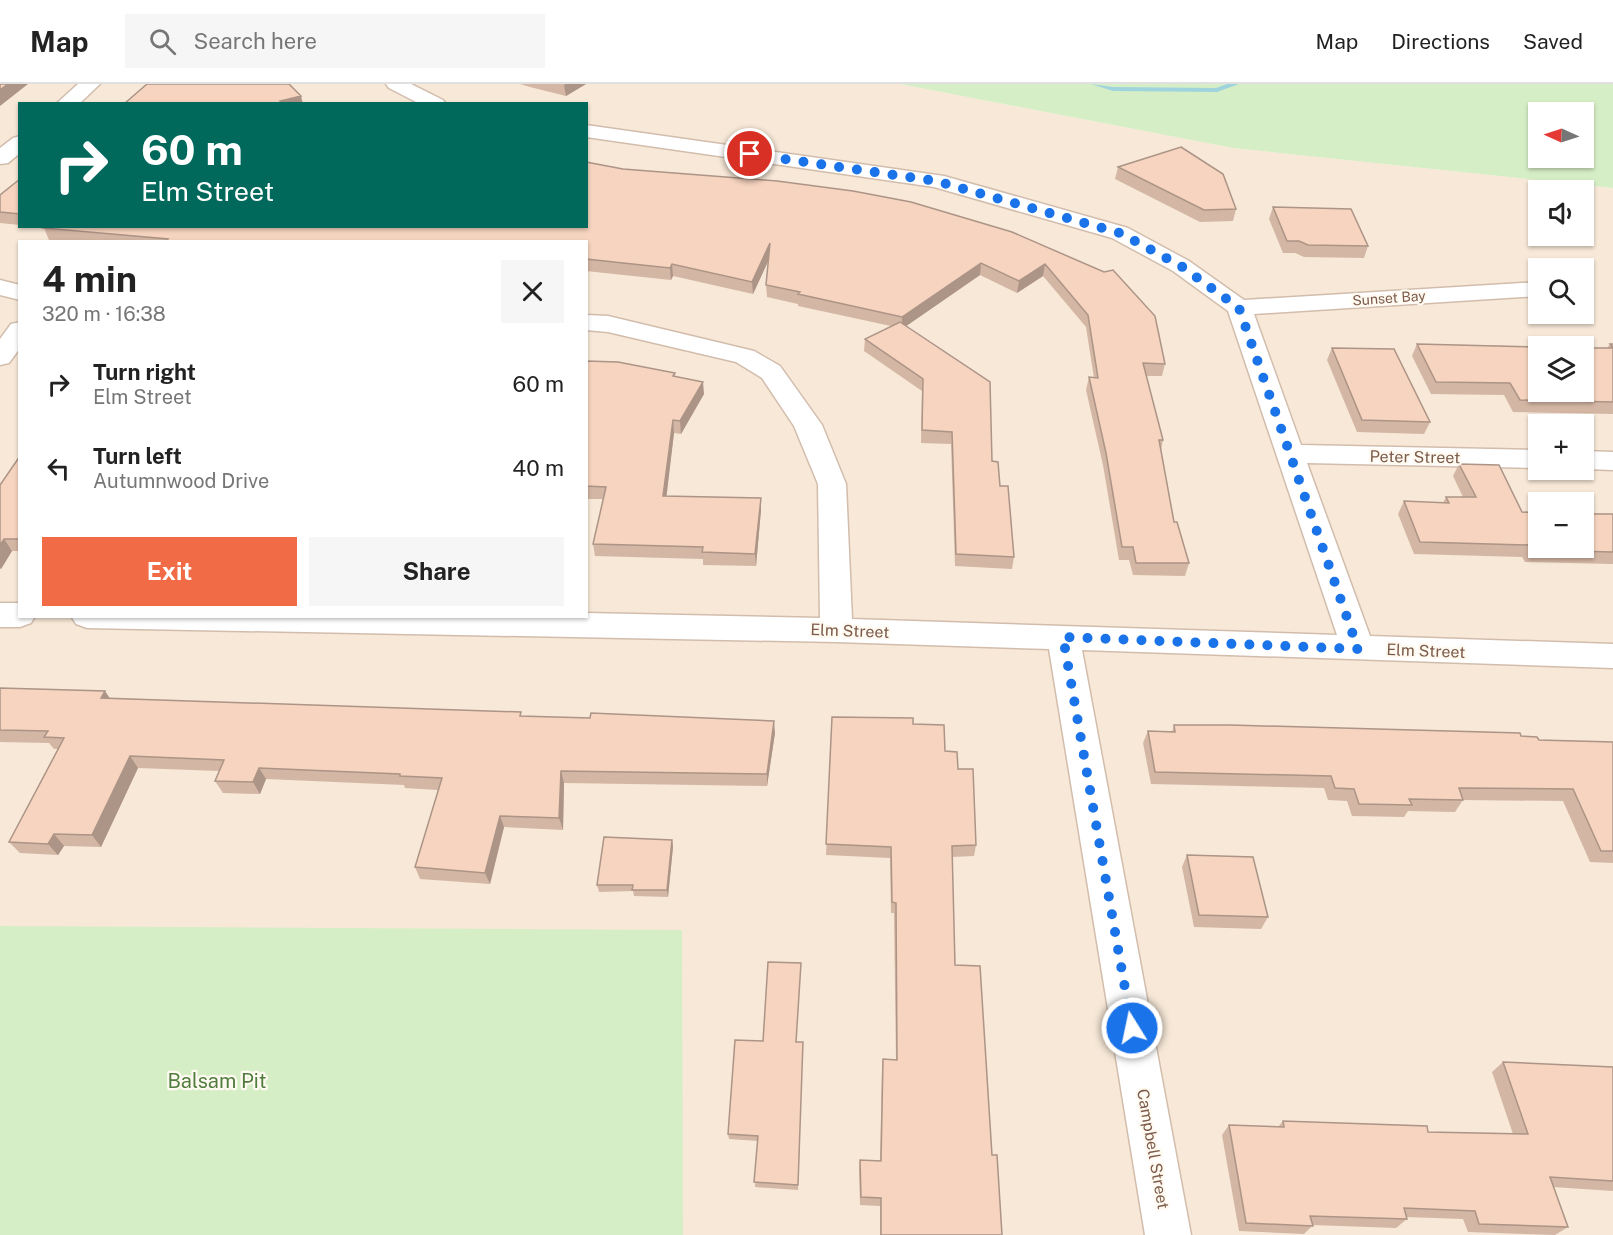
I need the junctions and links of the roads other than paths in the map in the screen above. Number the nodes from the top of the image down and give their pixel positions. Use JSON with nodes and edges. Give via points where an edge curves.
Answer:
{"nodes":[{"id":1,"x":90,"y":84,"type":"edge"},
{"id":2,"x":396,"y":84,"type":"edge"},
{"id":3,"x":68,"y":102,"type":"edge"},
{"id":4,"x":432,"y":102,"type":"edge"},
{"id":5,"x":588,"y":131,"type":"edge"},
{"id":6,"x":18,"y":144,"type":"edge"},
{"id":7,"x":0,"y":158,"type":"edge"},
{"id":8,"x":0,"y":287,"type":"edge"},
{"id":9,"x":1528,"y":290,"type":"edge"},
{"id":10,"x":18,"y":292,"type":"edge"},
{"id":11,"x":1239,"y":308,"type":"junction"},
{"id":12,"x":588,"y":322,"type":"edge"},
{"id":13,"x":18,"y":332,"type":"edge"},
{"id":14,"x":0,"y":357,"type":"edge"},
{"id":15,"x":1291,"y":454,"type":"junction"},
{"id":16,"x":1528,"y":459,"type":"edge"},
{"id":17,"x":1594,"y":460,"type":"edge"},
{"id":18,"x":1613,"y":461,"type":"edge"},
{"id":19,"x":0,"y":615,"type":"edge"},
{"id":20,"x":18,"y":615,"type":"edge"},
{"id":21,"x":194,"y":618,"type":"edge"},
{"id":22,"x":836,"y":630,"type":"junction"},
{"id":23,"x":1063,"y":637,"type":"junction"},
{"id":24,"x":1358,"y":649,"type":"junction"},
{"id":25,"x":1613,"y":656,"type":"edge"},
{"id":26,"x":1168,"y":1235,"type":"edge"}],
"edges":[{"from":1,"to":3,"type":"street"},
{"from":2,"to":4,"type":"street"},
{"from":5,"to":11,"type":"street","via":[[947,184],[1120,233],[1181,266]]},
{"from":6,"to":7,"type":"street"},
{"from":8,"to":10,"type":"street"},
{"from":9,"to":11,"type":"street","name":"Sunset Bay"},
{"from":11,"to":15,"type":"street"},
{"from":12,"to":22,"type":"street","via":[[746,356],[771,372],[808,425],[832,484]]},
{"from":13,"to":14,"type":"street"},
{"from":15,"to":16,"type":"street","name":"Peter Street"},
{"from":15,"to":24,"type":"street"},
{"from":17,"to":18,"type":"street"},
{"from":19,"to":20,"type":"street"},
{"from":21,"to":22,"type":"street","name":"Elm Street"},
{"from":22,"to":23,"type":"street","name":"Elm Street"},
{"from":23,"to":24,"type":"street","name":"Elm Street"},
{"from":23,"to":26,"type":"street","name":"Campbell Street"},
{"from":24,"to":25,"type":"street","name":"Elm Street"}]}
